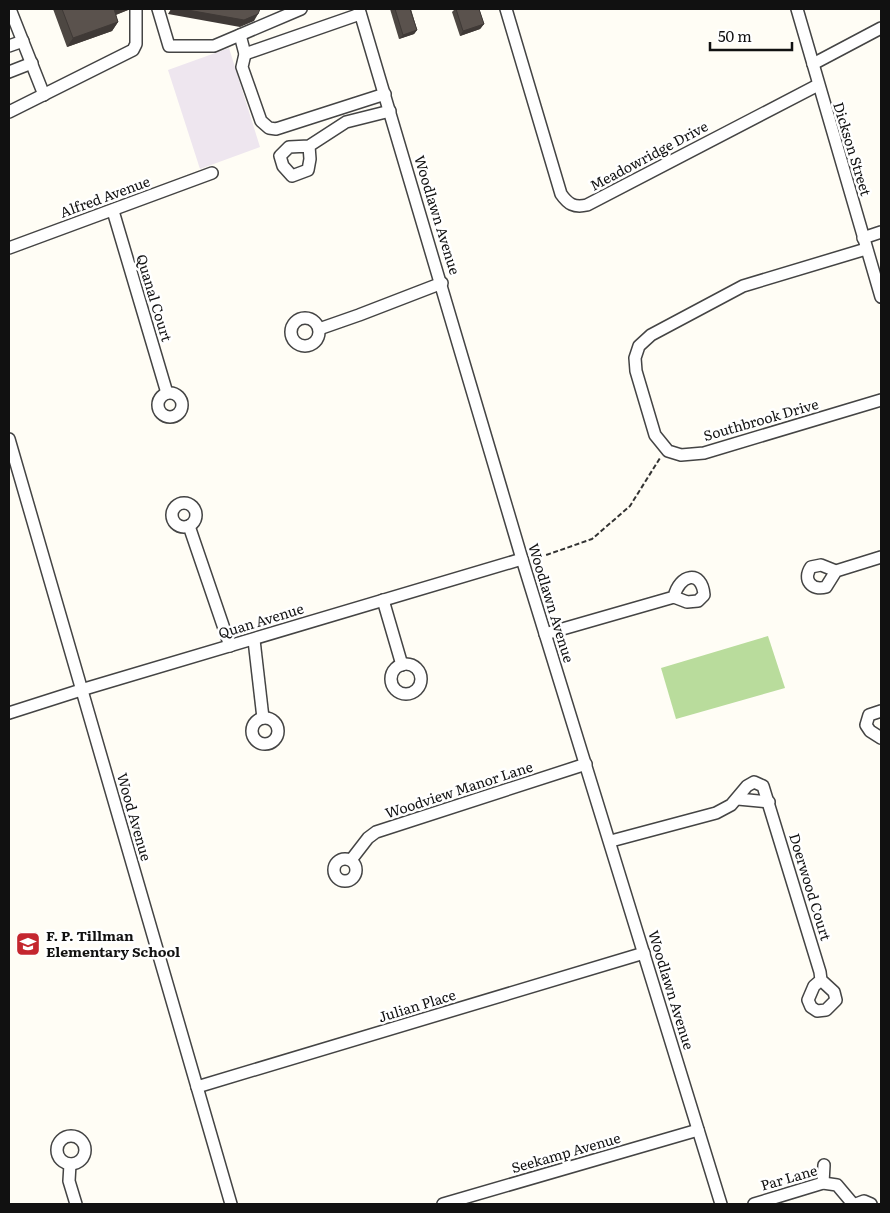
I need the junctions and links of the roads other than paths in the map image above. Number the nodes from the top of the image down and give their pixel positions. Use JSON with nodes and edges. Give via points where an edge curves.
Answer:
{"nodes":[{"id":1,"x":136,"y":9,"type":"edge"},
{"id":2,"x":158,"y":9,"type":"edge"},
{"id":3,"x":301,"y":9,"type":"edge"},
{"id":4,"x":506,"y":9,"type":"edge"},
{"id":5,"x":796,"y":9,"type":"edge"},
{"id":6,"x":10,"y":10,"type":"edge"},
{"id":7,"x":360,"y":11,"type":"edge"},
{"id":8,"x":881,"y":28,"type":"edge"},
{"id":9,"x":240,"y":35,"type":"junction"},
{"id":10,"x":23,"y":41,"type":"junction"},
{"id":11,"x":9,"y":46,"type":"edge"},
{"id":12,"x":245,"y":54,"type":"junction"},
{"id":13,"x":32,"y":63,"type":"junction"},
{"id":14,"x":813,"y":64,"type":"junction"},
{"id":15,"x":9,"y":72,"type":"edge"},
{"id":16,"x":818,"y":85,"type":"junction"},
{"id":17,"x":384,"y":94,"type":"junction"},
{"id":18,"x":44,"y":95,"type":"junction"},
{"id":19,"x":9,"y":112,"type":"edge"},
{"id":20,"x":390,"y":112,"type":"junction"},
{"id":21,"x":309,"y":146,"type":"dead end"},
{"id":22,"x":212,"y":173,"type":"dead end"},
{"id":23,"x":113,"y":211,"type":"junction"},
{"id":24,"x":881,"y":232,"type":"edge"},
{"id":25,"x":865,"y":243,"type":"junction"},
{"id":26,"x":9,"y":248,"type":"edge"},
{"id":27,"x":442,"y":282,"type":"junction"},
{"id":28,"x":881,"y":297,"type":"edge"},
{"id":29,"x":318,"y":328,"type":"dead end"},
{"id":30,"x":166,"y":393,"type":"dead end"},
{"id":31,"x":881,"y":400,"type":"edge"},
{"id":32,"x":9,"y":439,"type":"edge"},
{"id":33,"x":11,"y":456,"type":"edge"},
{"id":34,"x":189,"y":526,"type":"dead end"},
{"id":35,"x":881,"y":558,"type":"edge"},
{"id":36,"x":522,"y":561,"type":"junction"},
{"id":37,"x":836,"y":571,"type":"dead end"},
{"id":38,"x":674,"y":596,"type":"dead end"},
{"id":39,"x":383,"y":600,"type":"junction"},
{"id":40,"x":545,"y":634,"type":"junction"},
{"id":41,"x":254,"y":640,"type":"junction"},
{"id":42,"x":230,"y":646,"type":"junction"},
{"id":43,"x":402,"y":665,"type":"dead end"},
{"id":44,"x":81,"y":690,"type":"junction"},
{"id":45,"x":881,"y":711,"type":"edge"},
{"id":46,"x":9,"y":714,"type":"edge"},
{"id":47,"x":263,"y":718,"type":"dead end"},
{"id":48,"x":881,"y":738,"type":"edge"},
{"id":49,"x":586,"y":764,"type":"junction"},
{"id":50,"x":738,"y":799,"type":"junction"},
{"id":51,"x":769,"y":802,"type":"junction"},
{"id":52,"x":611,"y":842,"type":"junction"},
{"id":53,"x":351,"y":860,"type":"dead end"},
{"id":54,"x":644,"y":953,"type":"junction"},
{"id":55,"x":821,"y":980,"type":"dead end"},
{"id":56,"x":197,"y":1087,"type":"junction"},
{"id":57,"x":698,"y":1130,"type":"junction"},
{"id":58,"x":70,"y":1164,"type":"dead end"},
{"id":59,"x":824,"y":1165,"type":"dead end"},
{"id":60,"x":823,"y":1182,"type":"junction"},
{"id":61,"x":76,"y":1204,"type":"edge"},
{"id":62,"x":231,"y":1204,"type":"edge"},
{"id":63,"x":443,"y":1204,"type":"edge"},
{"id":64,"x":721,"y":1204,"type":"edge"},
{"id":65,"x":754,"y":1204,"type":"edge"},
{"id":66,"x":854,"y":1204,"type":"edge"},
{"id":67,"x":871,"y":1204,"type":"edge"}],
"edges":[{"from":1,"to":18,"type":"street","via":[[136,44],[133,50]]},
{"from":2,"to":9,"type":"street","via":[[170,46],[214,46]]},
{"from":3,"to":9,"type":"street"},
{"from":4,"to":16,"type":"street","name":"Meadowridge Drive","via":[[561,194],[568,204],[579,207]]},
{"from":5,"to":14,"type":"street","name":"Dickson Street"},
{"from":6,"to":10,"type":"street"},
{"from":7,"to":12,"type":"street"},
{"from":7,"to":17,"type":"street","name":"Woodlawn Avenue"},
{"from":8,"to":14,"type":"street"},
{"from":9,"to":12,"type":"street"},
{"from":10,"to":11,"type":"street"},
{"from":10,"to":13,"type":"street"},
{"from":12,"to":17,"type":"street","via":[[242,67],[261,121],[269,128]]},
{"from":13,"to":15,"type":"street"},
{"from":13,"to":18,"type":"street"},
{"from":14,"to":16,"type":"street","name":"Dickson Street"},
{"from":16,"to":25,"type":"street","name":"Dickson Street"},
{"from":17,"to":20,"type":"street","name":"Woodlawn Avenue"},
{"from":18,"to":19,"type":"street"},
{"from":20,"to":21,"type":"street","via":[[346,122]]},
{"from":20,"to":27,"type":"street","name":"Woodlawn Avenue"},
{"from":22,"to":23,"type":"street","name":"Alfred Avenue"},
{"from":23,"to":26,"type":"street","name":"Alfred Avenue"},
{"from":23,"to":30,"type":"street","name":"Quanal Court"},
{"from":24,"to":25,"type":"street"},
{"from":25,"to":28,"type":"street","name":"Dickson Street"},
{"from":25,"to":31,"type":"street","name":"Southbrook Drive","via":[[743,286],[651,335],[639,346],[636,370],[655,435],[666,448],[681,455],[704,453]]},
{"from":27,"to":29,"type":"street"},
{"from":27,"to":36,"type":"street","name":"Woodlawn Avenue"},
{"from":32,"to":33,"type":"street","name":"Wood Avenue"},
{"from":33,"to":44,"type":"street","name":"Wood Avenue"},
{"from":34,"to":42,"type":"street"},
{"from":35,"to":37,"type":"street"},
{"from":36,"to":39,"type":"street","name":"Quan Avenue"},
{"from":36,"to":40,"type":"street","name":"Woodlawn Avenue"},
{"from":38,"to":40,"type":"street"},
{"from":39,"to":41,"type":"street","name":"Quan Avenue"},
{"from":39,"to":43,"type":"street"},
{"from":40,"to":49,"type":"street","name":"Woodlawn Avenue"},
{"from":41,"to":42,"type":"street","name":"Quan Avenue"},
{"from":41,"to":47,"type":"street"},
{"from":42,"to":44,"type":"street","name":"Quan Avenue"},
{"from":44,"to":46,"type":"street","name":"Quan Avenue"},
{"from":44,"to":56,"type":"street","name":"Wood Avenue"},
{"from":45,"to":48,"type":"street","via":[[869,715],[866,725],[870,732]]},
{"from":49,"to":52,"type":"street","name":"Woodlawn Avenue"},
{"from":49,"to":53,"type":"street","name":"Woodview Manor Lane","via":[[376,832]]},
{"from":50,"to":51,"type":"street"},
{"from":50,"to":51,"type":"street","name":"Doerwood Court","via":[[754,782],[763,786]]},
{"from":50,"to":52,"type":"street","name":"Doerwood Court","via":[[716,813]]},
{"from":51,"to":55,"type":"street","name":"Doerwood Court"},
{"from":52,"to":54,"type":"street","name":"Woodlawn Avenue"},
{"from":54,"to":56,"type":"street","name":"Julian Place"},
{"from":54,"to":57,"type":"street","name":"Woodlawn Avenue"},
{"from":56,"to":62,"type":"street","name":"Wood Avenue"},
{"from":57,"to":63,"type":"street","name":"Seekamp Avenue"},
{"from":57,"to":64,"type":"street","name":"Woodlawn Avenue"},
{"from":58,"to":61,"type":"street","via":[[69,1181]]},
{"from":59,"to":60,"type":"street"},
{"from":60,"to":65,"type":"street","name":"Par Lane"},
{"from":60,"to":66,"type":"street","name":"Par Lane","via":[[837,1185]]},
{"from":66,"to":67,"type":"street","via":[[864,1201]]}]}
